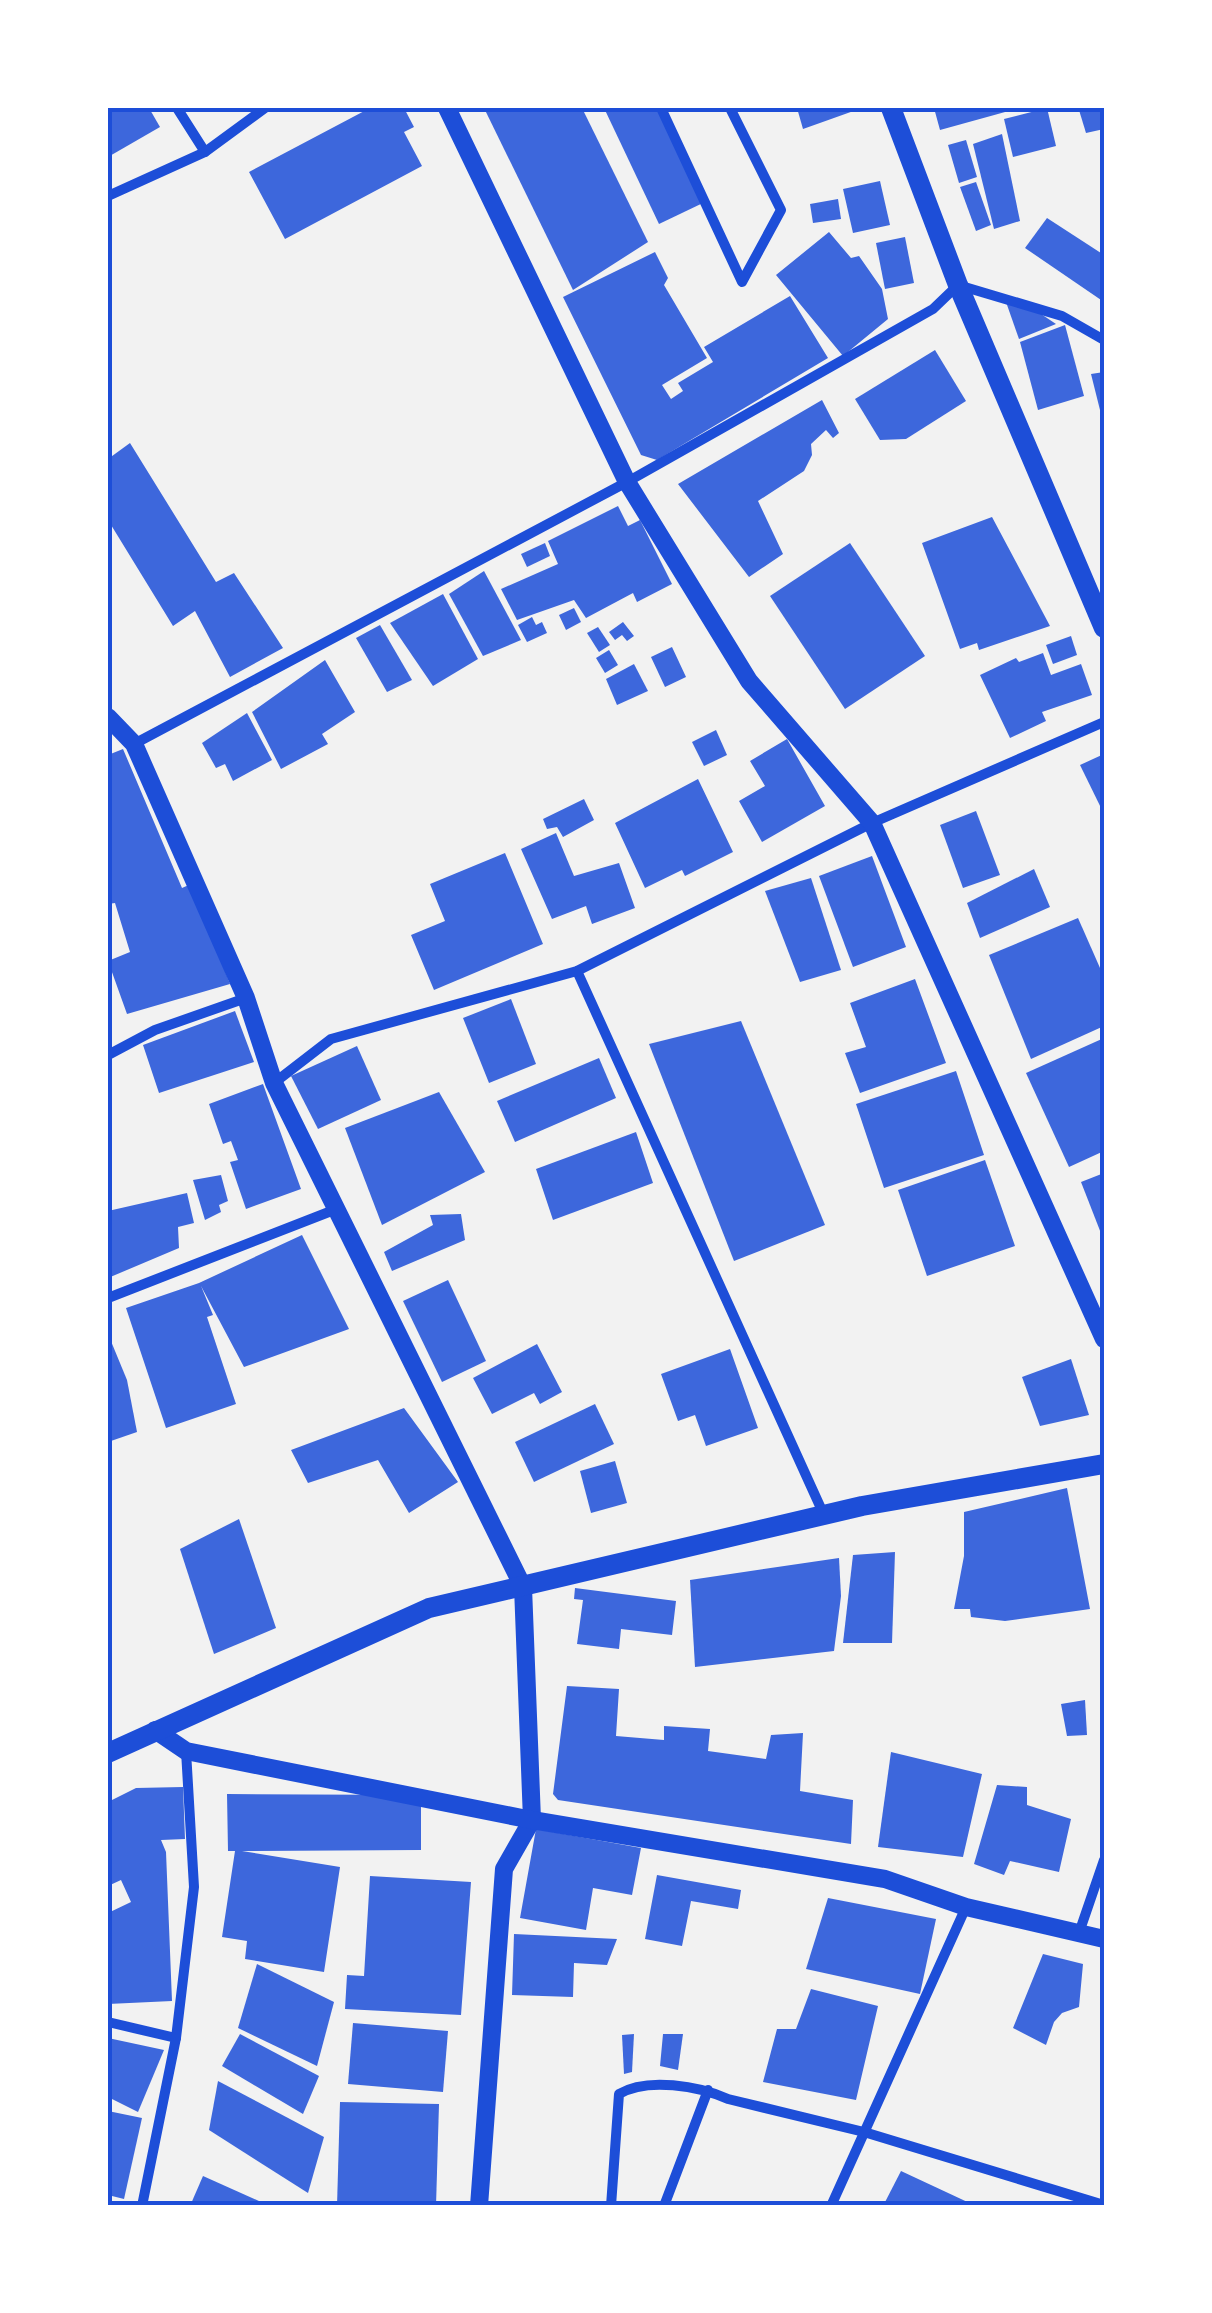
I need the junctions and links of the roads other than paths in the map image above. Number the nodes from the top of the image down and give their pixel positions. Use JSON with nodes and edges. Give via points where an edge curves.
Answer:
{"nodes":[{"id":1,"x":176,"y":108,"type":"edge"},
{"id":2,"x":265,"y":108,"type":"edge"},
{"id":3,"x":447,"y":108,"type":"edge"},
{"id":4,"x":661,"y":108,"type":"edge"},
{"id":5,"x":730,"y":108,"type":"edge"},
{"id":6,"x":890,"y":108,"type":"edge"},
{"id":7,"x":204,"y":152,"type":"junction"},
{"id":8,"x":108,"y":196,"type":"edge"},
{"id":9,"x":958,"y":285,"type":"junction"},
{"id":10,"x":1104,"y":340,"type":"edge"},
{"id":11,"x":627,"y":482,"type":"junction"},
{"id":12,"x":1104,"y":628,"type":"edge"},
{"id":13,"x":108,"y":717,"type":"edge"},
{"id":14,"x":1104,"y":722,"type":"edge"},
{"id":15,"x":134,"y":744,"type":"junction"},
{"id":16,"x":872,"y":823,"type":"junction"},
{"id":17,"x":578,"y":970,"type":"junction"},
{"id":18,"x":246,"y":998,"type":"junction"},
{"id":19,"x":108,"y":1056,"type":"edge"},
{"id":20,"x":274,"y":1083,"type":"junction"},
{"id":21,"x":334,"y":1210,"type":"junction"},
{"id":22,"x":108,"y":1298,"type":"edge"},
{"id":23,"x":1104,"y":1339,"type":"edge"},
{"id":24,"x":1104,"y":1464,"type":"edge"},
{"id":25,"x":825,"y":1516,"type":"junction"},
{"id":26,"x":523,"y":1587,"type":"junction"},
{"id":27,"x":155,"y":1730,"type":"junction"},
{"id":28,"x":186,"y":1751,"type":"junction"},
{"id":29,"x":108,"y":1753,"type":"edge"},
{"id":30,"x":532,"y":1820,"type":"junction"},
{"id":31,"x":1104,"y":1860,"type":"edge"},
{"id":32,"x":966,"y":1907,"type":"junction"},
{"id":33,"x":1080,"y":1930,"type":"junction"},
{"id":34,"x":1104,"y":1939,"type":"edge"},
{"id":35,"x":108,"y":2022,"type":"edge"},
{"id":36,"x":176,"y":2038,"type":"junction"},
{"id":37,"x":708,"y":2090,"type":"junction"},
{"id":38,"x":864,"y":2132,"type":"junction"},
{"id":39,"x":1104,"y":2205,"type":"edge"},
{"id":40,"x":142,"y":2206,"type":"edge"},
{"id":41,"x":479,"y":2206,"type":"edge"},
{"id":42,"x":611,"y":2206,"type":"edge"},
{"id":43,"x":664,"y":2206,"type":"edge"},
{"id":44,"x":831,"y":2206,"type":"edge"}],
"edges":[{"from":1,"to":7,"type":"street"},
{"from":2,"to":7,"type":"street"},
{"from":3,"to":11,"type":"street"},
{"from":4,"to":5,"type":"street","via":[[742,282],[781,210]]},
{"from":6,"to":9,"type":"main road"},
{"from":7,"to":8,"type":"street"},
{"from":9,"to":10,"type":"street","via":[[1062,316]]},
{"from":9,"to":11,"type":"street","via":[[933,310]]},
{"from":9,"to":12,"type":"main road"},
{"from":11,"to":15,"type":"street"},
{"from":11,"to":16,"type":"street","via":[[749,681]]},
{"from":13,"to":15,"type":"street"},
{"from":14,"to":16,"type":"street"},
{"from":15,"to":18,"type":"street"},
{"from":16,"to":17,"type":"street"},
{"from":16,"to":23,"type":"street"},
{"from":17,"to":20,"type":"street","via":[[332,1039]]},
{"from":17,"to":25,"type":"street"},
{"from":18,"to":19,"type":"street","via":[[155,1030]]},
{"from":18,"to":20,"type":"street"},
{"from":20,"to":21,"type":"street"},
{"from":21,"to":22,"type":"street"},
{"from":21,"to":26,"type":"street"},
{"from":24,"to":25,"type":"main road"},
{"from":25,"to":26,"type":"main road"},
{"from":26,"to":27,"type":"main road","via":[[429,1608]]},
{"from":26,"to":30,"type":"street"},
{"from":27,"to":28,"type":"street"},
{"from":27,"to":29,"type":"main road"},
{"from":28,"to":30,"type":"street"},
{"from":28,"to":36,"type":"street","via":[[194,1887]]},
{"from":30,"to":32,"type":"street","via":[[885,1878]]},
{"from":30,"to":41,"type":"street","via":[[504,1869]]},
{"from":31,"to":33,"type":"street"},
{"from":32,"to":33,"type":"street"},
{"from":32,"to":38,"type":"street"},
{"from":33,"to":34,"type":"street"},
{"from":35,"to":36,"type":"street"},
{"from":36,"to":40,"type":"street"},
{"from":37,"to":38,"type":"street"},
{"from":37,"to":42,"type":"street","via":[[638,2086],[619,2094]]},
{"from":37,"to":43,"type":"street"},
{"from":38,"to":39,"type":"street"},
{"from":38,"to":44,"type":"street"}]}
